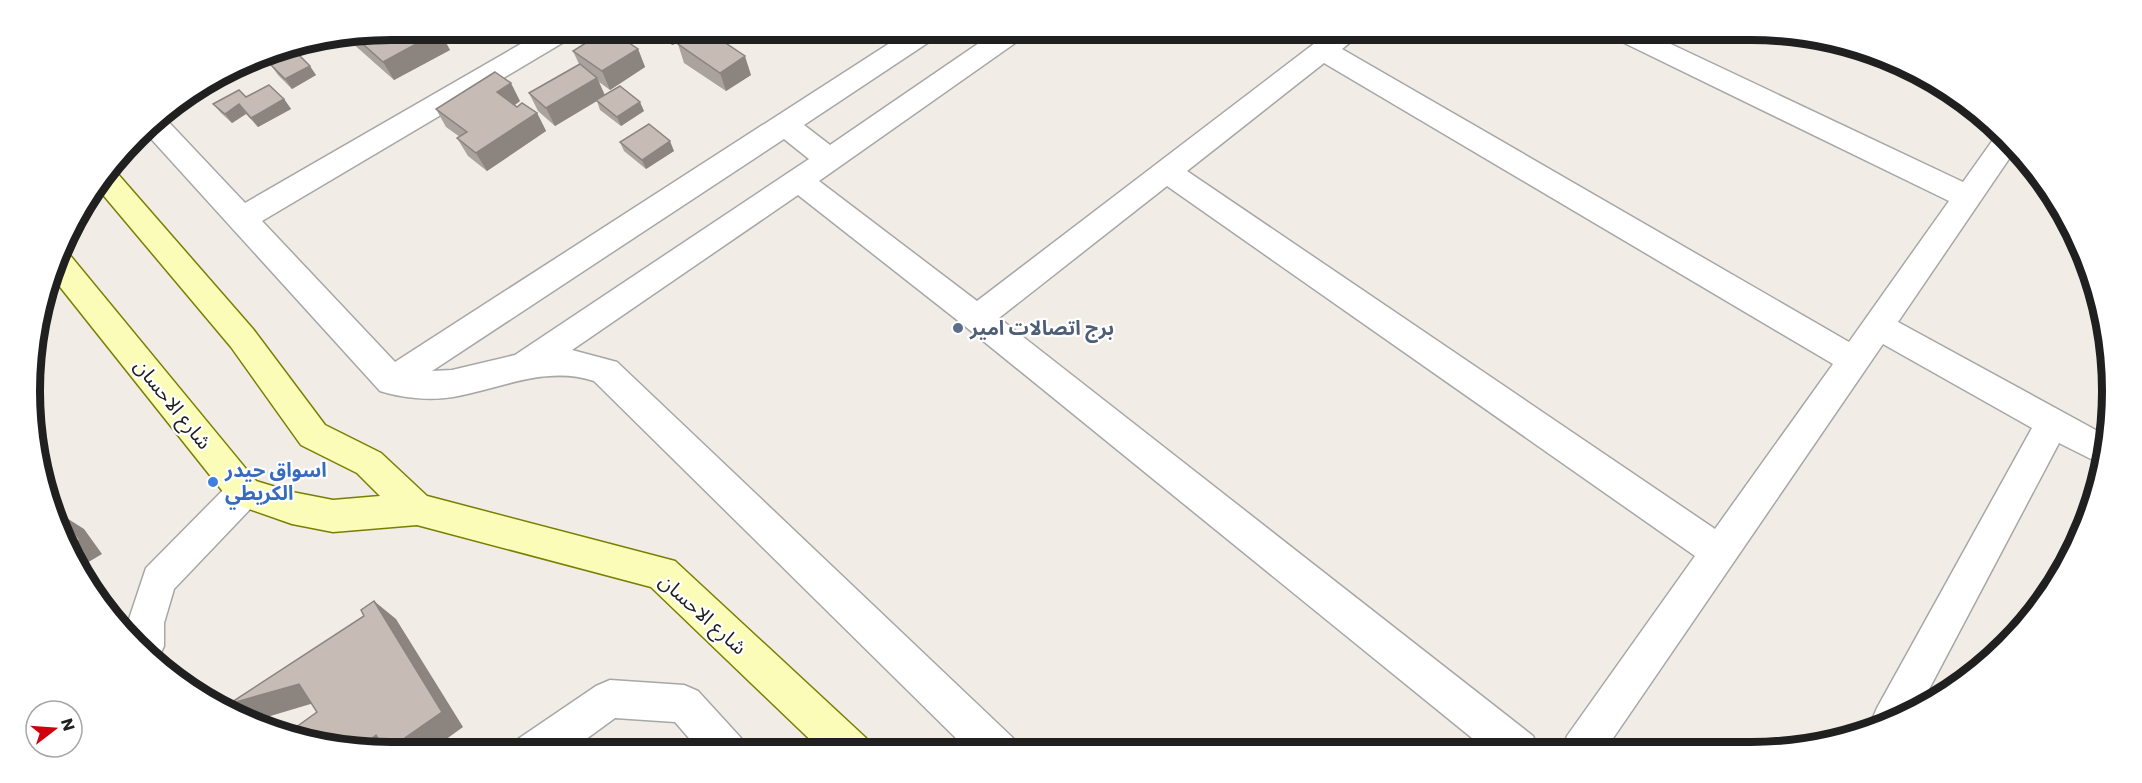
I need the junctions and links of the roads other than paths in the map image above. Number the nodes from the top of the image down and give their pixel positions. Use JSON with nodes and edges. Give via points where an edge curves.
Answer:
{"nodes":[{"id":1,"x":548,"y":40,"type":"edge"},
{"id":2,"x":914,"y":40,"type":"edge"},
{"id":3,"x":1002,"y":40,"type":"edge"},
{"id":4,"x":1336,"y":40,"type":"edge"},
{"id":5,"x":1640,"y":40,"type":"edge"},
{"id":6,"x":1323,"y":50,"type":"junction"},
{"id":7,"x":784,"y":124,"type":"junction"},
{"id":8,"x":159,"y":129,"type":"edge"},
{"id":9,"x":2003,"y":147,"type":"edge"},
{"id":10,"x":830,"y":160,"type":"junction"},
{"id":11,"x":1166,"y":171,"type":"junction"},
{"id":12,"x":798,"y":180,"type":"junction"},
{"id":13,"x":109,"y":183,"type":"edge"},
{"id":14,"x":1967,"y":196,"type":"junction"},
{"id":15,"x":243,"y":218,"type":"junction"},
{"id":16,"x":63,"y":268,"type":"edge"},
{"id":17,"x":977,"y":318,"type":"junction"},
{"id":18,"x":1877,"y":325,"type":"junction"},
{"id":19,"x":1853,"y":360,"type":"junction"},
{"id":20,"x":525,"y":364,"type":"junction"},
{"id":21,"x":392,"y":381,"type":"junction"},
{"id":22,"x":2052,"y":423,"type":"junction"},
{"id":23,"x":2097,"y":447,"type":"edge"},
{"id":24,"x":244,"y":492,"type":"junction"},
{"id":25,"x":417,"y":509,"type":"junction"},
{"id":26,"x":1719,"y":552,"type":"junction"},
{"id":27,"x":145,"y":642,"type":"edge"},
{"id":28,"x":1897,"y":710,"type":"edge"},
{"id":29,"x":548,"y":742,"type":"edge"},
{"id":30,"x":718,"y":742,"type":"edge"},
{"id":31,"x":841,"y":742,"type":"edge"},
{"id":32,"x":989,"y":742,"type":"edge"},
{"id":33,"x":1509,"y":742,"type":"edge"},
{"id":34,"x":1587,"y":742,"type":"edge"}],
"edges":[{"from":1,"to":15,"type":"street"},
{"from":2,"to":7,"type":"street"},
{"from":3,"to":10,"type":"street"},
{"from":4,"to":6,"type":"street"},
{"from":5,"to":14,"type":"street"},
{"from":6,"to":11,"type":"street"},
{"from":6,"to":19,"type":"street"},
{"from":7,"to":10,"type":"street"},
{"from":7,"to":21,"type":"street"},
{"from":8,"to":15,"type":"street"},
{"from":9,"to":14,"type":"street"},
{"from":10,"to":12,"type":"street"},
{"from":11,"to":17,"type":"street"},
{"from":11,"to":26,"type":"street"},
{"from":12,"to":17,"type":"street"},
{"from":12,"to":20,"type":"street"},
{"from":13,"to":25,"type":"street","name":"شارع الاحسان","via":[[242,338],[313,435],[369,463]]},
{"from":14,"to":18,"type":"street"},
{"from":15,"to":21,"type":"street"},
{"from":16,"to":24,"type":"street","name":"شارع الاحسان"},
{"from":17,"to":33,"type":"street"},
{"from":18,"to":19,"type":"street"},
{"from":18,"to":22,"type":"street"},
{"from":19,"to":26,"type":"street"},
{"from":20,"to":21,"type":"street","via":[[450,384]]},
{"from":20,"to":32,"type":"street","via":[[588,363],[605,370]]},
{"from":22,"to":23,"type":"street"},
{"from":22,"to":28,"type":"street"},
{"from":24,"to":25,"type":"street","name":"شارع الاحسان","via":[[333,516]]},
{"from":24,"to":27,"type":"street","via":[[159,580],[145,623]]},
{"from":25,"to":31,"type":"street","name":"شارع الاحسان","via":[[662,573]]},
{"from":26,"to":34,"type":"street"},
{"from":29,"to":30,"type":"street","via":[[610,699],[684,704]]}]}
